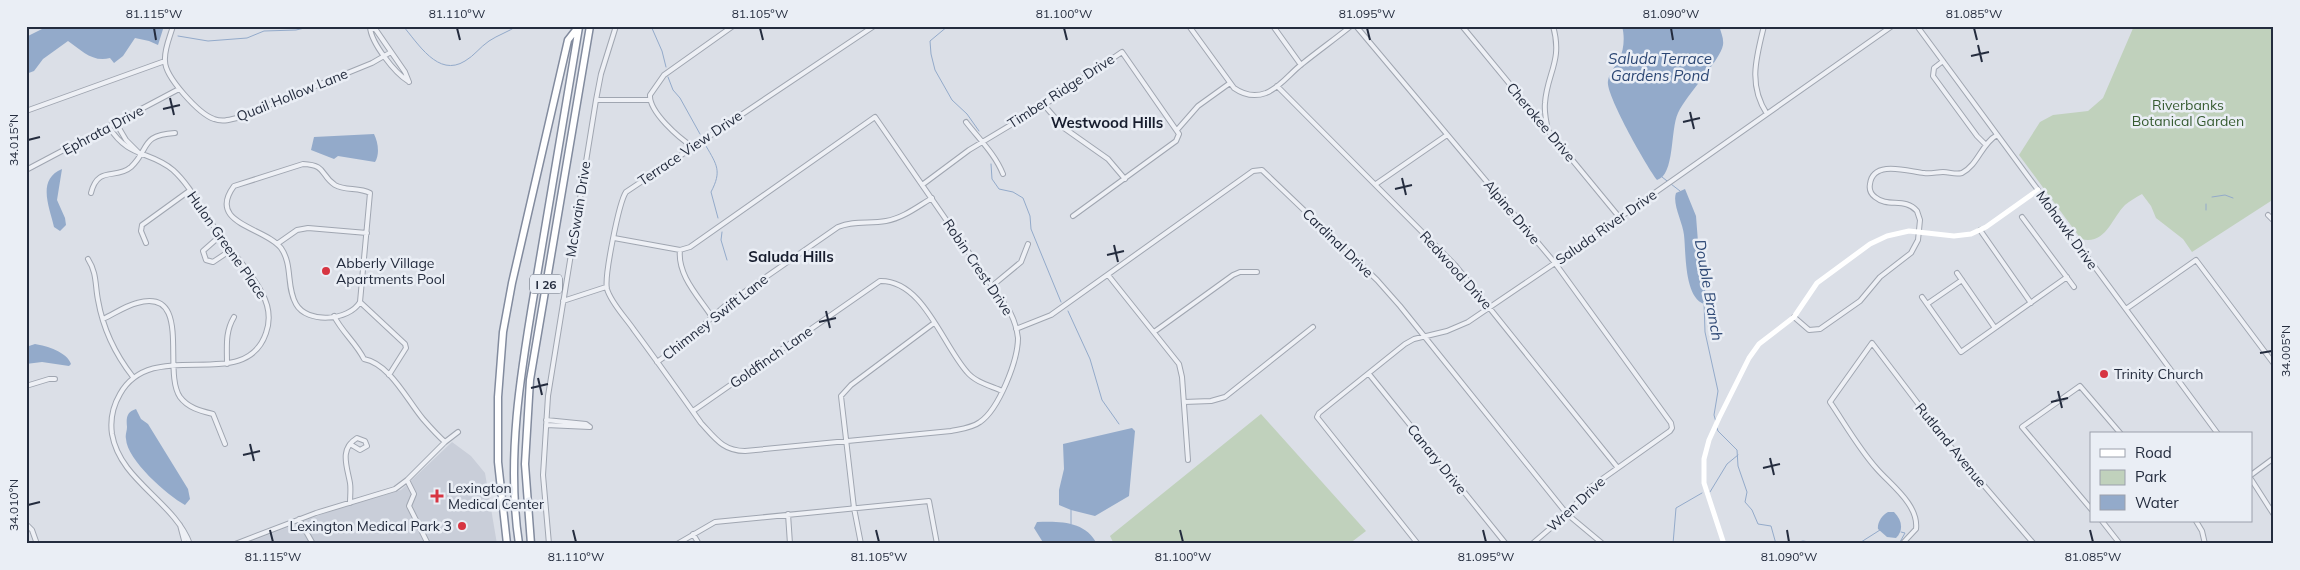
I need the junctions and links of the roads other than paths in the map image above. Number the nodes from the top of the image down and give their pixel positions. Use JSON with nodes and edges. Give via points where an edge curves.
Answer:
{"nodes":[{"id":1,"x":173,"y":26,"type":"edge"},
{"id":2,"x":579,"y":26,"type":"edge"},
{"id":3,"x":590,"y":26,"type":"edge"},
{"id":4,"x":616,"y":26,"type":"edge"},
{"id":5,"x":733,"y":26,"type":"edge"},
{"id":6,"x":874,"y":26,"type":"edge"},
{"id":7,"x":1189,"y":26,"type":"edge"},
{"id":8,"x":1273,"y":26,"type":"edge"},
{"id":9,"x":1351,"y":26,"type":"edge"},
{"id":10,"x":1356,"y":26,"type":"edge"},
{"id":11,"x":1462,"y":26,"type":"edge"},
{"id":12,"x":1553,"y":26,"type":"edge"},
{"id":13,"x":1764,"y":26,"type":"edge"},
{"id":14,"x":1892,"y":26,"type":"edge"},
{"id":15,"x":1917,"y":26,"type":"edge"},
{"id":16,"x":370,"y":27,"type":"edge"},
{"id":17,"x":391,"y":52,"type":"junction"},
{"id":18,"x":385,"y":56,"type":"junction"},
{"id":19,"x":165,"y":61,"type":"junction"},
{"id":20,"x":1942,"y":61,"type":"junction"},
{"id":21,"x":1301,"y":65,"type":"junction"},
{"id":22,"x":1230,"y":83,"type":"junction"},
{"id":23,"x":1277,"y":86,"type":"junction"},
{"id":24,"x":180,"y":89,"type":"junction"},
{"id":25,"x":596,"y":100,"type":"junction"},
{"id":26,"x":650,"y":100,"type":"junction"},
{"id":27,"x":1044,"y":105,"type":"junction"},
{"id":28,"x":26,"y":110,"type":"edge"},
{"id":29,"x":1767,"y":114,"type":"junction"},
{"id":30,"x":966,"y":122,"type":"dead end"},
{"id":31,"x":116,"y":123,"type":"junction"},
{"id":32,"x":109,"y":126,"type":"junction"},
{"id":33,"x":1177,"y":130,"type":"junction"},
{"id":34,"x":1548,"y":132,"type":"junction"},
{"id":35,"x":175,"y":133,"type":"dead end"},
{"id":36,"x":1447,"y":134,"type":"junction"},
{"id":37,"x":1997,"y":134,"type":"junction"},
{"id":38,"x":981,"y":143,"type":"junction"},
{"id":39,"x":1986,"y":145,"type":"junction"},
{"id":40,"x":692,"y":147,"type":"junction"},
{"id":41,"x":140,"y":154,"type":"junction"},
{"id":42,"x":26,"y":170,"type":"edge"},
{"id":43,"x":1003,"y":174,"type":"dead end"},
{"id":44,"x":1125,"y":179,"type":"junction"},
{"id":45,"x":1376,"y":184,"type":"junction"},
{"id":46,"x":922,"y":185,"type":"junction"},
{"id":47,"x":2038,"y":190,"type":"junction"},
{"id":48,"x":189,"y":191,"type":"junction"},
{"id":49,"x":91,"y":193,"type":"dead end"},
{"id":50,"x":932,"y":198,"type":"junction"},
{"id":51,"x":2268,"y":215,"type":"dead end"},
{"id":52,"x":1072,"y":216,"type":"dead end"},
{"id":53,"x":2022,"y":217,"type":"dead end"},
{"id":54,"x":1620,"y":218,"type":"junction"},
{"id":55,"x":2274,"y":221,"type":"edge"},
{"id":56,"x":1980,"y":230,"type":"junction"},
{"id":57,"x":1920,"y":231,"type":"junction"},
{"id":58,"x":367,"y":233,"type":"junction"},
{"id":59,"x":220,"y":236,"type":"junction"},
{"id":60,"x":614,"y":238,"type":"junction"},
{"id":61,"x":146,"y":242,"type":"dead end"},
{"id":62,"x":277,"y":244,"type":"junction"},
{"id":63,"x":1028,"y":244,"type":"dead end"},
{"id":64,"x":231,"y":250,"type":"junction"},
{"id":65,"x":680,"y":250,"type":"junction"},
{"id":66,"x":88,"y":259,"type":"dead end"},
{"id":67,"x":1555,"y":263,"type":"junction"},
{"id":68,"x":1257,"y":272,"type":"dead end"},
{"id":69,"x":1957,"y":273,"type":"dead end"},
{"id":70,"x":1108,"y":275,"type":"junction"},
{"id":71,"x":2067,"y":277,"type":"junction"},
{"id":72,"x":1962,"y":280,"type":"junction"},
{"id":73,"x":992,"y":286,"type":"junction"},
{"id":74,"x":606,"y":287,"type":"junction"},
{"id":75,"x":2074,"y":287,"type":"dead end"},
{"id":76,"x":1922,"y":297,"type":"dead end"},
{"id":77,"x":563,"y":301,"type":"junction"},
{"id":78,"x":360,"y":302,"type":"junction"},
{"id":79,"x":2031,"y":302,"type":"junction"},
{"id":80,"x":1927,"y":304,"type":"junction"},
{"id":81,"x":1489,"y":306,"type":"junction"},
{"id":82,"x":2126,"y":309,"type":"junction"},
{"id":83,"x":334,"y":316,"type":"junction"},
{"id":84,"x":234,"y":317,"type":"dead end"},
{"id":85,"x":712,"y":317,"type":"junction"},
{"id":86,"x":1794,"y":317,"type":"junction"},
{"id":87,"x":103,"y":320,"type":"junction"},
{"id":88,"x":934,"y":323,"type":"junction"},
{"id":89,"x":1313,"y":327,"type":"dead end"},
{"id":90,"x":1995,"y":328,"type":"junction"},
{"id":91,"x":1016,"y":329,"type":"junction"},
{"id":92,"x":1154,"y":332,"type":"junction"},
{"id":93,"x":1424,"y":336,"type":"junction"},
{"id":94,"x":658,"y":362,"type":"junction"},
{"id":95,"x":227,"y":364,"type":"junction"},
{"id":96,"x":2274,"y":364,"type":"edge"},
{"id":97,"x":173,"y":365,"type":"junction"},
{"id":98,"x":1369,"y":374,"type":"junction"},
{"id":99,"x":389,"y":375,"type":"junction"},
{"id":100,"x":133,"y":377,"type":"junction"},
{"id":101,"x":55,"y":379,"type":"dead end"},
{"id":102,"x":26,"y":386,"type":"edge"},
{"id":103,"x":1002,"y":391,"type":"junction"},
{"id":104,"x":1184,"y":402,"type":"junction"},
{"id":105,"x":693,"y":411,"type":"junction"},
{"id":106,"x":546,"y":420,"type":"junction"},
{"id":107,"x":546,"y":425,"type":"junction"},
{"id":108,"x":1670,"y":431,"type":"joint"},
{"id":109,"x":458,"y":432,"type":"dead end"},
{"id":110,"x":2119,"y":432,"type":"edge"},
{"id":111,"x":2217,"y":432,"type":"edge"},
{"id":112,"x":845,"y":441,"type":"junction"},
{"id":113,"x":445,"y":442,"type":"junction"},
{"id":114,"x":225,"y":444,"type":"dead end"},
{"id":115,"x":350,"y":444,"type":"dead end"},
{"id":116,"x":2274,"y":458,"type":"edge"},
{"id":117,"x":1188,"y":460,"type":"dead end"},
{"id":118,"x":1618,"y":468,"type":"junction"},
{"id":119,"x":2252,"y":474,"type":"edge"},
{"id":120,"x":407,"y":480,"type":"junction"},
{"id":121,"x":2252,"y":481,"type":"edge"},
{"id":122,"x":350,"y":503,"type":"junction"},
{"id":123,"x":854,"y":508,"type":"junction"},
{"id":124,"x":2090,"y":508,"type":"edge"},
{"id":125,"x":788,"y":514,"type":"junction"},
{"id":126,"x":1567,"y":514,"type":"junction"},
{"id":127,"x":2274,"y":514,"type":"edge"},
{"id":128,"x":299,"y":519,"type":"junction"},
{"id":129,"x":2103,"y":522,"type":"edge"},
{"id":130,"x":2197,"y":522,"type":"edge"},
{"id":131,"x":26,"y":524,"type":"edge"},
{"id":132,"x":180,"y":525,"type":"junction"},
{"id":133,"x":693,"y":534,"type":"junction"},
{"id":134,"x":37,"y":544,"type":"edge"},
{"id":135,"x":185,"y":544,"type":"edge"},
{"id":136,"x":190,"y":544,"type":"edge"},
{"id":137,"x":235,"y":544,"type":"edge"},
{"id":138,"x":313,"y":544,"type":"edge"},
{"id":139,"x":428,"y":544,"type":"edge"},
{"id":140,"x":507,"y":544,"type":"edge"},
{"id":141,"x":519,"y":544,"type":"edge"},
{"id":142,"x":532,"y":544,"type":"edge"},
{"id":143,"x":549,"y":544,"type":"edge"},
{"id":144,"x":677,"y":544,"type":"edge"},
{"id":145,"x":699,"y":544,"type":"edge"},
{"id":146,"x":790,"y":544,"type":"edge"},
{"id":147,"x":861,"y":544,"type":"edge"},
{"id":148,"x":937,"y":544,"type":"edge"},
{"id":149,"x":1418,"y":544,"type":"edge"},
{"id":150,"x":1506,"y":544,"type":"edge"},
{"id":151,"x":1532,"y":544,"type":"edge"},
{"id":152,"x":1603,"y":544,"type":"edge"},
{"id":153,"x":1724,"y":544,"type":"edge"},
{"id":154,"x":1902,"y":544,"type":"edge"},
{"id":155,"x":2034,"y":544,"type":"edge"},
{"id":156,"x":2120,"y":544,"type":"edge"},
{"id":157,"x":2205,"y":544,"type":"edge"}],
"edges":[{"from":1,"to":19,"type":"street"},
{"from":2,"to":140,"type":"highway","via":[[568,40],[503,332],[498,462]]},
{"from":2,"to":141,"type":"highway","number":"I 26","via":[[520,374],[514,471]]},
{"from":3,"to":142,"type":"highway","number":"I 26","via":[[530,380],[525,464]]},
{"from":4,"to":25,"type":"street","name":"McSwain Drive"},
{"from":5,"to":26,"type":"street","via":[[664,75],[654,87]]},
{"from":6,"to":40,"type":"street","name":"Terrace View Drive"},
{"from":7,"to":22,"type":"street"},
{"from":8,"to":21,"type":"street"},
{"from":9,"to":21,"type":"street"},
{"from":10,"to":36,"type":"street","name":"Alpine Drive"},
{"from":11,"to":34,"type":"street","name":"Cherokee Drive"},
{"from":12,"to":34,"type":"street","via":[[1555,62],[1545,102]]},
{"from":13,"to":29,"type":"street","via":[[1754,77],[1758,96]]},
{"from":14,"to":29,"type":"street","name":"Saluda River Drive"},
{"from":15,"to":20,"type":"street","name":"Mohawk Drive"},
{"from":16,"to":17,"type":"street","via":[[376,30]]},
{"from":16,"to":18,"type":"street","via":[[370,35]]},
{"from":17,"to":18,"type":"street","name":"Quail Hollow Lane"},
{"from":17,"to":18,"type":"street","via":[[409,82],[400,76]]},
{"from":18,"to":24,"type":"street","name":"Quail Hollow Lane","via":[[228,120],[206,116]]},
{"from":19,"to":24,"type":"street","name":"Quail Hollow Lane","via":[[168,72]]},
{"from":19,"to":28,"type":"street"},
{"from":20,"to":37,"type":"street","name":"Mohawk Drive"},
{"from":20,"to":39,"type":"street","via":[[1934,68],[1934,78]]},
{"from":21,"to":23,"type":"street"},
{"from":22,"to":23,"type":"street","via":[[1239,92],[1251,95],[1265,93]]},
{"from":22,"to":33,"type":"street","via":[[1198,106]]},
{"from":23,"to":45,"type":"street","name":"Redwood Drive"},
{"from":24,"to":31,"type":"street","name":"Ephrata Drive"},
{"from":25,"to":26,"type":"street"},
{"from":25,"to":77,"type":"street","name":"McSwain Drive"},
{"from":26,"to":40,"type":"street","via":[[672,131]]},
{"from":27,"to":33,"type":"street","name":"Timber Ridge Drive","via":[[1122,52]]},
{"from":27,"to":38,"type":"street","name":"Timber Ridge Drive"},
{"from":27,"to":44,"type":"street","via":[[1064,128],[1101,154]]},
{"from":29,"to":54,"type":"street","name":"Saluda River Drive"},
{"from":30,"to":38,"type":"street"},
{"from":31,"to":32,"type":"street","name":"Ephrata Drive"},
{"from":31,"to":41,"type":"street","name":"Hulon Greene Place"},
{"from":32,"to":41,"type":"street","name":"Hulon Greene Place","via":[[120,142]]},
{"from":32,"to":42,"type":"street","name":"Ephrata Drive"},
{"from":33,"to":44,"type":"street","via":[[1176,141]]},
{"from":34,"to":54,"type":"street","name":"Cherokee Drive"},
{"from":35,"to":41,"type":"street","via":[[154,137]]},
{"from":36,"to":45,"type":"street"},
{"from":36,"to":67,"type":"street","name":"Alpine Drive"},
{"from":37,"to":39,"type":"street"},
{"from":37,"to":47,"type":"street","name":"Mohawk Drive"},
{"from":38,"to":43,"type":"street","via":[[995,157]]},
{"from":38,"to":46,"type":"street","name":"Timber Ridge Drive"},
{"from":39,"to":57,"type":"street","via":[[1962,173],[1899,169],[1883,170],[1874,176],[1870,184],[1873,195],[1884,202],[1903,202],[1912,206],[1920,217]]},
{"from":40,"to":60,"type":"street","name":"Terrace View Drive","via":[[626,192],[620,204]]},
{"from":41,"to":48,"type":"street","name":"Hulon Greene Place","via":[[172,170]]},
{"from":41,"to":49,"type":"street","via":[[128,169],[99,178]]},
{"from":44,"to":52,"type":"street"},
{"from":45,"to":81,"type":"street","name":"Redwood Drive"},
{"from":46,"to":50,"type":"street","name":"Robin Crest Drive"},
{"from":46,"to":65,"type":"street","name":"Robin Crest Drive","via":[[875,118],[690,248]]},
{"from":47,"to":56,"type":"street"},
{"from":47,"to":82,"type":"street","name":"Mohawk Drive"},
{"from":48,"to":59,"type":"street","name":"Hulon Greene Place"},
{"from":48,"to":61,"type":"street","via":[[142,225]]},
{"from":50,"to":73,"type":"street","name":"Robin Crest Drive"},
{"from":50,"to":85,"type":"street","name":"Chimney Swift Lane","via":[[896,219],[853,222],[838,227]]},
{"from":51,"to":55,"type":"street"},
{"from":53,"to":71,"type":"street"},
{"from":54,"to":67,"type":"street","name":"Saluda River Drive"},
{"from":56,"to":57,"type":"street","via":[[1954,236]]},
{"from":56,"to":79,"type":"street"},
{"from":57,"to":86,"type":"street","via":[[1882,238],[1844,261],[1817,282]]},
{"from":57,"to":86,"type":"street","via":[[1911,253],[1880,277],[1860,301],[1822,328],[1809,330]]},
{"from":58,"to":62,"type":"street","via":[[308,228],[297,230]]},
{"from":58,"to":62,"type":"street","via":[[370,193],[334,185],[322,169],[303,164],[234,186],[229,193],[227,203],[234,219]]},
{"from":58,"to":78,"type":"street"},
{"from":59,"to":64,"type":"street","name":"Hulon Greene Place"},
{"from":59,"to":64,"type":"street","via":[[203,251],[206,260],[212,262]]},
{"from":60,"to":65,"type":"street"},
{"from":60,"to":74,"type":"street","name":"Terrace View Drive"},
{"from":62,"to":83,"type":"street","via":[[285,257],[296,305],[312,316]]},
{"from":63,"to":73,"type":"street","via":[[1021,262]]},
{"from":64,"to":95,"type":"street","name":"Hulon Greene Place","via":[[262,291],[269,320],[265,338],[257,348],[243,360]]},
{"from":65,"to":85,"type":"street","via":[[684,274]]},
{"from":66,"to":87,"type":"street","via":[[96,278]]},
{"from":67,"to":81,"type":"street","name":"Saluda River Drive"},
{"from":67,"to":108,"type":"street","name":"Alpine Drive","via":[[1671,423]]},
{"from":68,"to":92,"type":"street","via":[[1233,275]]},
{"from":69,"to":72,"type":"street"},
{"from":70,"to":91,"type":"street","name":"Cardinal Drive","via":[[1044,320]]},
{"from":70,"to":92,"type":"street"},
{"from":70,"to":93,"type":"street","name":"Cardinal Drive","via":[[1253,171],[1262,170],[1377,280]]},
{"from":71,"to":75,"type":"street"},
{"from":71,"to":79,"type":"street"},
{"from":72,"to":80,"type":"street"},
{"from":72,"to":90,"type":"street"},
{"from":73,"to":91,"type":"street","name":"Robin Crest Drive","via":[[1010,312]]},
{"from":74,"to":77,"type":"street"},
{"from":74,"to":94,"type":"street","name":"Robin Crest Drive"},
{"from":76,"to":80,"type":"street"},
{"from":77,"to":106,"type":"street","name":"McSwain Drive"},
{"from":78,"to":83,"type":"street","via":[[350,311]]},
{"from":78,"to":99,"type":"street","via":[[405,344],[406,348]]},
{"from":79,"to":90,"type":"street"},
{"from":80,"to":90,"type":"street","via":[[1961,352]]},
{"from":81,"to":93,"type":"street","name":"Saluda River Drive","via":[[1458,327]]},
{"from":81,"to":118,"type":"street","name":"Redwood Drive"},
{"from":82,"to":96,"type":"street","via":[[2196,260]]},
{"from":82,"to":111,"type":"street","name":"Mohawk Drive"},
{"from":83,"to":99,"type":"street","via":[[364,359],[372,360]]},
{"from":84,"to":95,"type":"street","via":[[226,337]]},
{"from":85,"to":94,"type":"street","name":"Chimney Swift Lane"},
{"from":86,"to":153,"type":"street","via":[[1756,348],[1704,454],[1703,479]]},
{"from":87,"to":97,"type":"street","via":[[136,303],[160,303],[172,320]]},
{"from":87,"to":100,"type":"street","via":[[116,351]]},
{"from":88,"to":103,"type":"street","name":"Goldfinch Lane","via":[[967,372]]},
{"from":88,"to":105,"type":"street","name":"Goldfinch Lane","via":[[908,289],[894,282],[880,281]]},
{"from":88,"to":112,"type":"street","via":[[842,393],[840,403]]},
{"from":89,"to":104,"type":"street","via":[[1225,397]]},
{"from":91,"to":103,"type":"street","name":"Robin Crest Drive","via":[[1013,368]]},
{"from":92,"to":104,"type":"street","via":[[1179,364]]},
{"from":93,"to":98,"type":"street","name":"Saluda River Drive","via":[[1404,344]]},
{"from":93,"to":126,"type":"street","name":"Cardinal Drive"},
{"from":94,"to":105,"type":"street","name":"Robin Crest Drive"},
{"from":95,"to":97,"type":"street","name":"Hulon Greene Place"},
{"from":97,"to":100,"type":"street","name":"Hulon Greene Place","via":[[151,368]]},
{"from":97,"to":114,"type":"street","via":[[174,383],[181,398],[196,410],[214,414]]},
{"from":98,"to":149,"type":"street","name":"Saluda River Drive","via":[[1317,416]]},
{"from":98,"to":150,"type":"street","name":"Canary Drive"},
{"from":99,"to":113,"type":"street","via":[[422,419]]},
{"from":100,"to":132,"type":"street","via":[[114,406],[114,442],[131,472]]},
{"from":101,"to":102,"type":"street"},
{"from":103,"to":112,"type":"street","name":"Robin Crest Drive","via":[[985,418],[968,428]]},
{"from":104,"to":117,"type":"street"},
{"from":105,"to":112,"type":"street","name":"Robin Crest Drive","via":[[712,437],[732,450]]},
{"from":106,"to":107,"type":"street","name":"McSwain Drive"},
{"from":106,"to":107,"type":"street","via":[[590,427]]},
{"from":107,"to":143,"type":"street","name":"McSwain Drive","via":[[542,475]]},
{"from":108,"to":118,"type":"street","name":"Wren Drive"},
{"from":109,"to":113,"type":"street"},
{"from":110,"to":124,"type":"street","via":[[2080,386],[2022,427]]},
{"from":112,"to":123,"type":"street"},
{"from":113,"to":120,"type":"street"},
{"from":115,"to":122,"type":"street","via":[[345,454]]},
{"from":116,"to":119,"type":"street"},
{"from":118,"to":126,"type":"street","name":"Wren Drive","via":[[1591,487]]},
{"from":120,"to":122,"type":"street","via":[[395,490]]},
{"from":120,"to":139,"type":"street","via":[[414,494],[409,506]]},
{"from":121,"to":127,"type":"street"},
{"from":122,"to":128,"type":"street"},
{"from":123,"to":125,"type":"street"},
{"from":123,"to":147,"type":"street"},
{"from":123,"to":148,"type":"street","via":[[928,501]]},
{"from":125,"to":133,"type":"street","via":[[715,522]]},
{"from":125,"to":146,"type":"street"},
{"from":126,"to":151,"type":"street","name":"Wren Drive"},
{"from":126,"to":152,"type":"street","name":"Cardinal Drive"},
{"from":128,"to":137,"type":"street"},
{"from":128,"to":138,"type":"street"},
{"from":129,"to":156,"type":"street"},
{"from":130,"to":157,"type":"street"},
{"from":131,"to":134,"type":"street"},
{"from":132,"to":135,"type":"street"},
{"from":132,"to":136,"type":"street"},
{"from":133,"to":144,"type":"street"},
{"from":133,"to":145,"type":"street"},
{"from":154,"to":155,"type":"street","name":"Rutland Avenue","via":[[1916,529],[1914,515],[1830,402],[1872,343],[1951,447]]}]}
